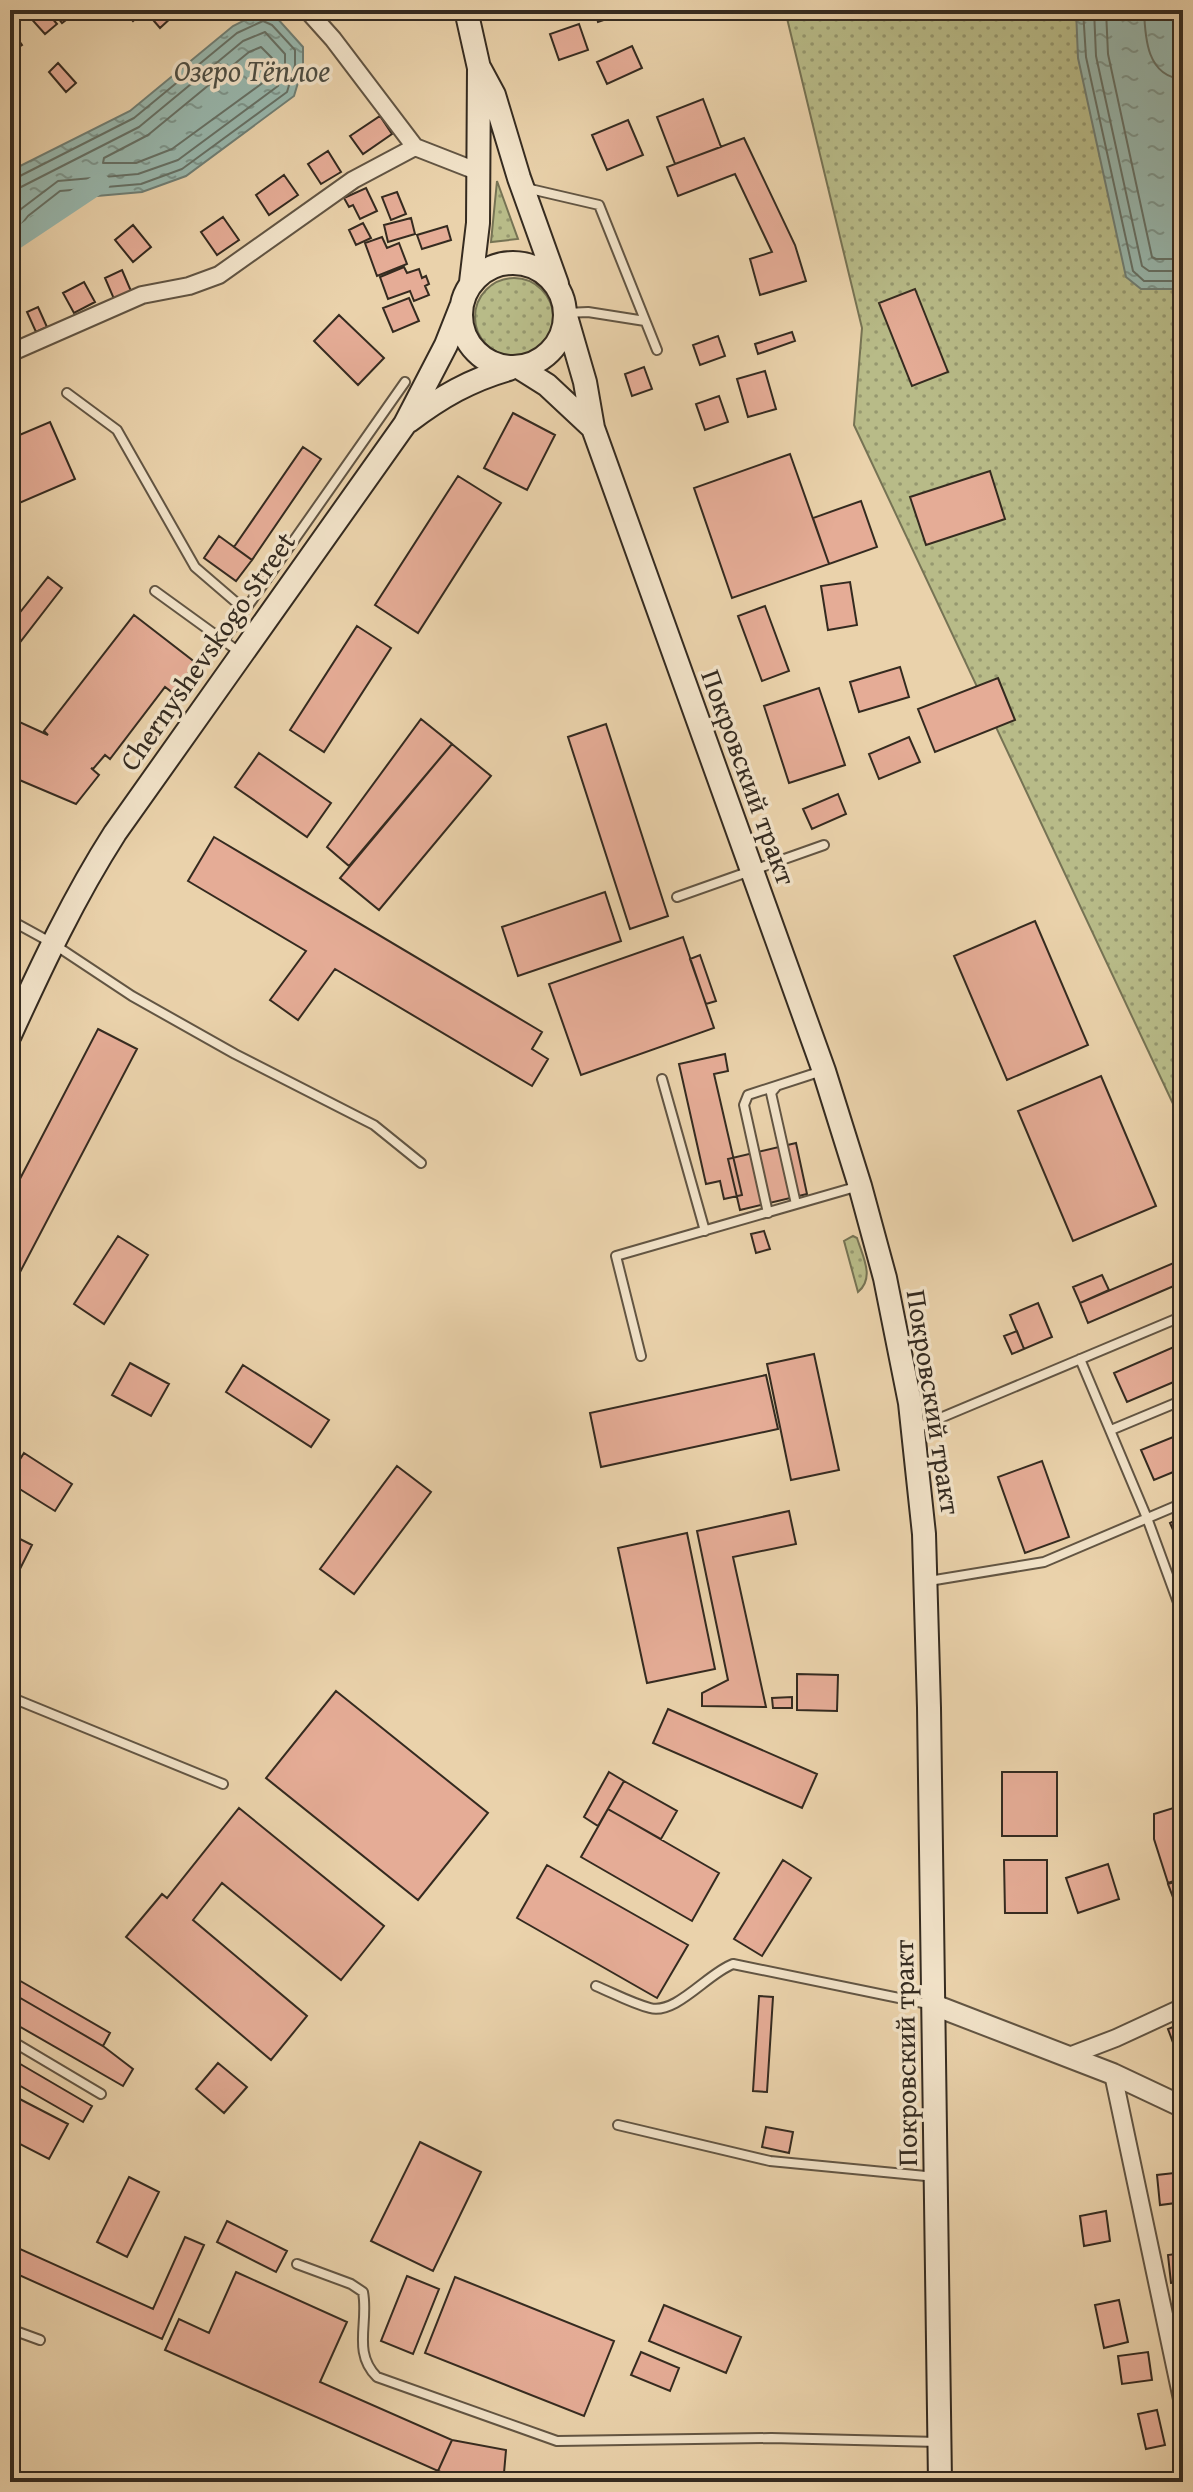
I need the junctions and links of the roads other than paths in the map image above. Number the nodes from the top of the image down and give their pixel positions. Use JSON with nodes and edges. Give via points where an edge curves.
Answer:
{"nodes":[{"id":1,"x":307,"y":10,"type":"edge"},
{"id":2,"x":466,"y":10,"type":"edge"},
{"id":3,"x":479,"y":68,"type":"junction"},
{"id":4,"x":415,"y":147,"type":"junction"},
{"id":5,"x":479,"y":172,"type":"junction"},
{"id":6,"x":522,"y":187,"type":"junction"},
{"id":7,"x":471,"y":282,"type":"junction"},
{"id":8,"x":559,"y":291,"type":"junction"},
{"id":9,"x":461,"y":307,"type":"junction"},
{"id":10,"x":565,"y":313,"type":"junction"},
{"id":11,"x":645,"y":321,"type":"junction"},
{"id":12,"x":657,"y":350,"type":"dead end"},
{"id":13,"x":10,"y":353,"type":"edge"},
{"id":14,"x":516,"y":368,"type":"junction"},
{"id":15,"x":405,"y":382,"type":"dead end"},
{"id":16,"x":67,"y":393,"type":"dead end"},
{"id":17,"x":405,"y":424,"type":"junction"},
{"id":18,"x":593,"y":428,"type":"junction"},
{"id":19,"x":155,"y":591,"type":"dead end"},
{"id":20,"x":245,"y":610,"type":"junction"},
{"id":21,"x":224,"y":640,"type":"junction"},
{"id":22,"x":242,"y":654,"type":"junction"},
{"id":23,"x":824,"y":845,"type":"dead end"},
{"id":24,"x":751,"y":871,"type":"junction"},
{"id":25,"x":677,"y":897,"type":"dead end"},
{"id":26,"x":10,"y":920,"type":"edge"},
{"id":27,"x":52,"y":943,"type":"junction"},
{"id":28,"x":10,"y":1035,"type":"edge"},
{"id":29,"x":824,"y":1071,"type":"junction"},
{"id":30,"x":662,"y":1079,"type":"dead end"},
{"id":31,"x":776,"y":1086,"type":"junction"},
{"id":32,"x":421,"y":1163,"type":"dead end"},
{"id":33,"x":860,"y":1186,"type":"junction"},
{"id":34,"x":796,"y":1204,"type":"junction"},
{"id":35,"x":768,"y":1213,"type":"junction"},
{"id":36,"x":705,"y":1231,"type":"junction"},
{"id":37,"x":1183,"y":1316,"type":"edge"},
{"id":38,"x":641,"y":1356,"type":"dead end"},
{"id":39,"x":1080,"y":1359,"type":"junction"},
{"id":40,"x":1183,"y":1400,"type":"edge"},
{"id":41,"x":913,"y":1429,"type":"junction"},
{"id":42,"x":1111,"y":1430,"type":"junction"},
{"id":43,"x":1183,"y":1503,"type":"edge"},
{"id":44,"x":1147,"y":1518,"type":"junction"},
{"id":45,"x":925,"y":1582,"type":"junction"},
{"id":46,"x":1183,"y":1616,"type":"edge"},
{"id":47,"x":10,"y":1697,"type":"edge"},
{"id":48,"x":223,"y":1784,"type":"dead end"},
{"id":49,"x":596,"y":1986,"type":"dead end"},
{"id":50,"x":934,"y":2005,"type":"junction"},
{"id":51,"x":1183,"y":2007,"type":"edge"},
{"id":52,"x":10,"y":2040,"type":"edge"},
{"id":53,"x":1069,"y":2056,"type":"junction"},
{"id":54,"x":1113,"y":2074,"type":"junction"},
{"id":55,"x":101,"y":2094,"type":"dead end"},
{"id":56,"x":1183,"y":2107,"type":"edge"},
{"id":57,"x":618,"y":2125,"type":"dead end"},
{"id":58,"x":937,"y":2177,"type":"junction"},
{"id":59,"x":297,"y":2264,"type":"dead end"},
{"id":60,"x":10,"y":2329,"type":"edge"},
{"id":61,"x":40,"y":2340,"type":"dead end"},
{"id":62,"x":1183,"y":2404,"type":"edge"},
{"id":63,"x":940,"y":2442,"type":"junction"},
{"id":64,"x":940,"y":2482,"type":"edge"}],
"edges":[{"from":1,"to":4,"type":"street"},
{"from":2,"to":3,"type":"main road"},
{"from":3,"to":5,"type":"main road"},
{"from":3,"to":6,"type":"main road","via":[[494,95]]},
{"from":4,"to":5,"type":"street"},
{"from":4,"to":13,"type":"street","via":[[353,180],[219,275],[142,295]]},
{"from":5,"to":7,"type":"main road"},
{"from":6,"to":8,"type":"main road"},
{"from":6,"to":11,"type":"lane","via":[[599,205]]},
{"from":7,"to":8,"type":"main road","via":[[493,266],[519,263],[544,273]]},
{"from":7,"to":9,"type":"main road"},
{"from":8,"to":10,"type":"main road"},
{"from":9,"to":14,"type":"main road","via":[[469,345],[488,362]]},
{"from":9,"to":17,"type":"main road","name":"Chernyshevskogo Street"},
{"from":10,"to":11,"type":"lane"},
{"from":10,"to":14,"type":"main road","via":[[555,346],[537,362]]},
{"from":10,"to":18,"type":"main road","name":"Покровский тракт"},
{"from":11,"to":12,"type":"lane"},
{"from":14,"to":17,"type":"main road","via":[[455,389]]},
{"from":14,"to":18,"type":"main road","via":[[547,385]]},
{"from":15,"to":20,"type":"lane"},
{"from":16,"to":20,"type":"lane","via":[[117,430],[195,567]]},
{"from":17,"to":22,"type":"main road","name":"Chernyshevskogo Street"},
{"from":18,"to":24,"type":"main road","name":"Покровский тракт"},
{"from":19,"to":21,"type":"lane"},
{"from":20,"to":21,"type":"lane"},
{"from":21,"to":22,"type":"lane"},
{"from":22,"to":27,"type":"main road","name":"Chernyshevskogo Street","via":[[115,833]]},
{"from":23,"to":24,"type":"lane"},
{"from":24,"to":25,"type":"lane"},
{"from":24,"to":29,"type":"main road","name":"Покровский тракт"},
{"from":26,"to":27,"type":"lane"},
{"from":27,"to":28,"type":"main road","name":"Chernyshevskogo Street"},
{"from":27,"to":32,"type":"lane","via":[[132,996],[374,1125]]},
{"from":29,"to":31,"type":"lane"},
{"from":29,"to":33,"type":"main road","name":"Покровский тракт"},
{"from":30,"to":36,"type":"lane"},
{"from":31,"to":34,"type":"lane","via":[[771,1093]]},
{"from":31,"to":35,"type":"lane","via":[[748,1095],[744,1105]]},
{"from":33,"to":34,"type":"lane"},
{"from":33,"to":41,"type":"main road","name":"Покровский тракт","via":[[885,1278]]},
{"from":34,"to":35,"type":"lane"},
{"from":35,"to":36,"type":"lane"},
{"from":36,"to":38,"type":"lane","via":[[616,1256]]},
{"from":37,"to":39,"type":"lane"},
{"from":39,"to":41,"type":"lane"},
{"from":39,"to":42,"type":"lane"},
{"from":40,"to":42,"type":"lane"},
{"from":41,"to":45,"type":"main road","name":"Покровский тракт"},
{"from":42,"to":44,"type":"lane"},
{"from":43,"to":44,"type":"lane"},
{"from":44,"to":45,"type":"lane","via":[[1044,1562]]},
{"from":44,"to":46,"type":"lane"},
{"from":45,"to":50,"type":"main road","name":"Покровский тракт"},
{"from":47,"to":48,"type":"lane"},
{"from":49,"to":50,"type":"lane","via":[[662,2009],[733,1964]]},
{"from":50,"to":53,"type":"street"},
{"from":50,"to":58,"type":"main road","name":"Покровский тракт"},
{"from":51,"to":53,"type":"street"},
{"from":52,"to":55,"type":"lane"},
{"from":53,"to":54,"type":"street"},
{"from":54,"to":56,"type":"street"},
{"from":54,"to":62,"type":"street"},
{"from":57,"to":58,"type":"lane","via":[[770,2161]]},
{"from":58,"to":63,"type":"main road","name":"Покровский тракт"},
{"from":59,"to":63,"type":"lane","via":[[363,2292],[362,2351],[365,2366],[377,2377],[557,2441]]},
{"from":60,"to":61,"type":"lane"},
{"from":63,"to":64,"type":"main road","name":"Покровский тракт"}]}
